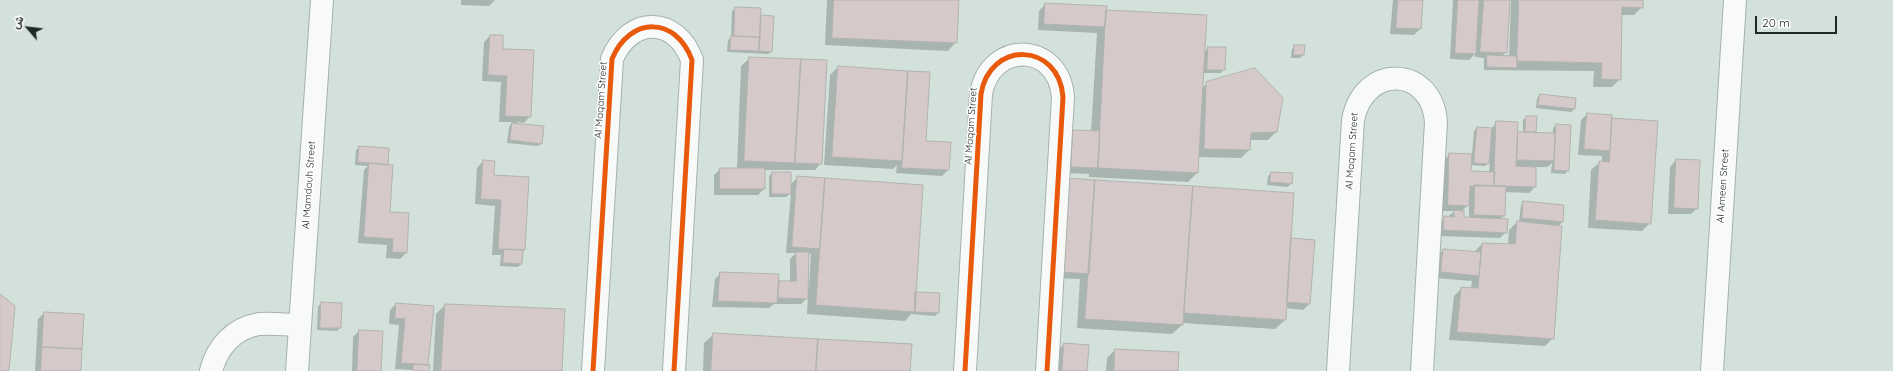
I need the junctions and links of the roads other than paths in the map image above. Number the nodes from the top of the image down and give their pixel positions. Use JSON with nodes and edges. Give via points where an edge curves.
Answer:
{"nodes":[{"id":1,"x":322,"y":0,"type":"edge"},
{"id":2,"x":1735,"y":0,"type":"edge"},
{"id":3,"x":300,"y":325,"type":"junction"},
{"id":4,"x":211,"y":371,"type":"edge"},
{"id":5,"x":297,"y":371,"type":"edge"},
{"id":6,"x":594,"y":371,"type":"edge"},
{"id":7,"x":674,"y":371,"type":"edge"},
{"id":8,"x":965,"y":371,"type":"edge"},
{"id":9,"x":1047,"y":371,"type":"edge"},
{"id":10,"x":1338,"y":371,"type":"edge"},
{"id":11,"x":1422,"y":371,"type":"edge"},
{"id":12,"x":1712,"y":371,"type":"edge"}],
"edges":[{"from":1,"to":3,"type":"street","name":"Al Mamdouh Street"},
{"from":2,"to":12,"type":"street","name":"Al Ameen Street"},
{"from":3,"to":4,"type":"street","via":[[259,324],[244,329],[230,337],[220,348]]},
{"from":3,"to":5,"type":"street","name":"Al Mamdouh Street"},
{"from":6,"to":7,"type":"street","name":"Al Maqam Street","via":[[612,59],[625,38],[647,27],[671,32],[681,39],[692,60]]},
{"from":8,"to":9,"type":"street","name":"Al Maqam Street","via":[[981,94],[988,72],[996,63],[1018,54],[1035,57],[1051,65],[1062,86]]},
{"from":10,"to":11,"type":"street","name":"Al Maqam Street","via":[[1353,120],[1358,102],[1368,88],[1390,79],[1402,79],[1414,83],[1431,99],[1436,122]]}]}
